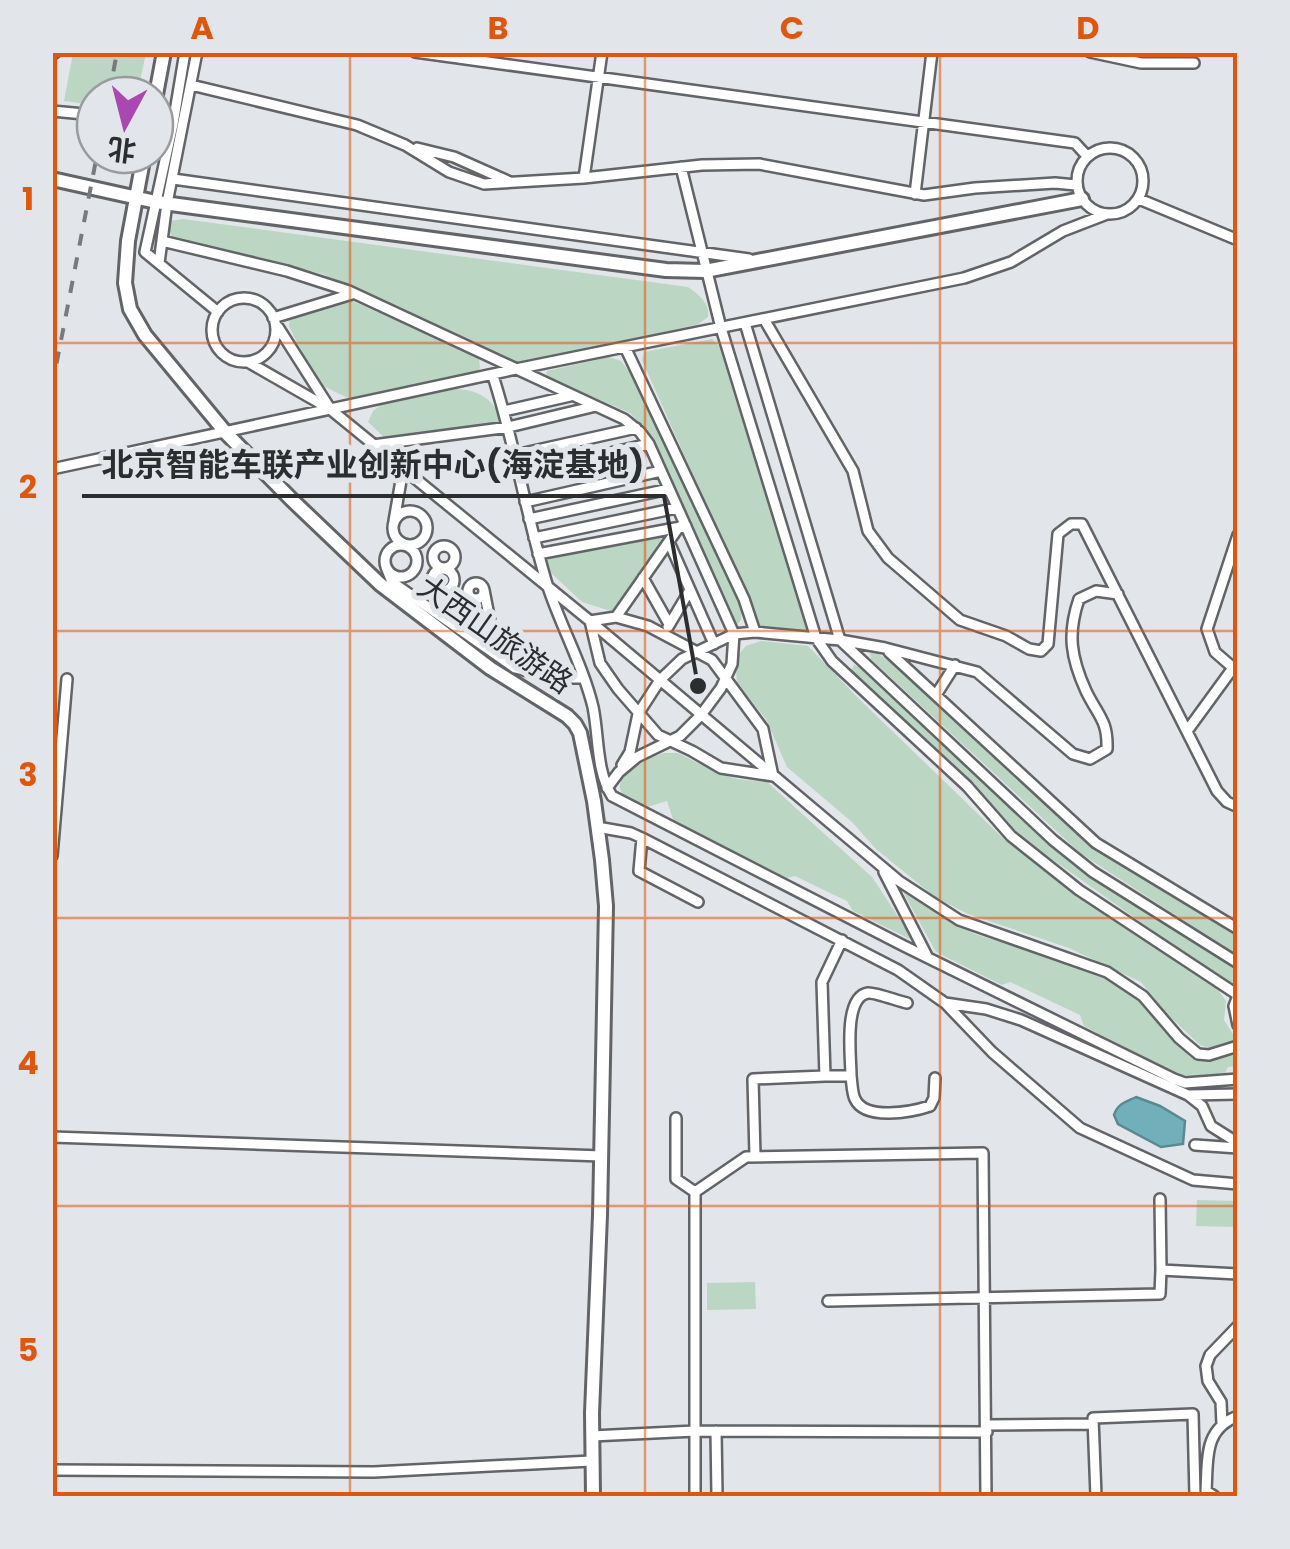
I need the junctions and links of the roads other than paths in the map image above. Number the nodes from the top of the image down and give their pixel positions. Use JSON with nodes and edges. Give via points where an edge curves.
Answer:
{"nodes":[{"id":1,"x":185,"y":52,"type":"edge"},
{"id":2,"x":197,"y":52,"type":"edge"},
{"id":3,"x":414,"y":52,"type":"edge"},
{"id":4,"x":602,"y":52,"type":"edge"},
{"id":5,"x":932,"y":52,"type":"edge"},
{"id":6,"x":1090,"y":52,"type":"edge"},
{"id":7,"x":1194,"y":63,"type":"dead end"},
{"id":8,"x":598,"y":78,"type":"junction"},
{"id":9,"x":191,"y":85,"type":"junction"},
{"id":10,"x":175,"y":112,"type":"edge"},
{"id":11,"x":922,"y":122,"type":"junction"},
{"id":12,"x":406,"y":146,"type":"junction"},
{"id":13,"x":1087,"y":156,"type":"junction"},
{"id":14,"x":681,"y":167,"type":"junction"},
{"id":15,"x":140,"y":175,"type":"edge"},
{"id":16,"x":165,"y":175,"type":"edge"},
{"id":17,"x":584,"y":178,"type":"junction"},
{"id":18,"x":52,"y":179,"type":"edge"},
{"id":19,"x":173,"y":179,"type":"junction"},
{"id":20,"x":512,"y":183,"type":"junction"},
{"id":21,"x":1079,"y":192,"type":"junction"},
{"id":22,"x":915,"y":194,"type":"junction"},
{"id":23,"x":136,"y":198,"type":"junction"},
{"id":24,"x":1138,"y":198,"type":"junction"},
{"id":25,"x":161,"y":202,"type":"junction"},
{"id":26,"x":1107,"y":214,"type":"junction"},
{"id":27,"x":1238,"y":240,"type":"edge"},
{"id":28,"x":162,"y":241,"type":"junction"},
{"id":29,"x":701,"y":252,"type":"junction"},
{"id":30,"x":757,"y":260,"type":"junction"},
{"id":31,"x":159,"y":263,"type":"junction"},
{"id":32,"x":705,"y":272,"type":"junction"},
{"id":33,"x":354,"y":294,"type":"junction"},
{"id":34,"x":218,"y":312,"type":"junction"},
{"id":35,"x":764,"y":319,"type":"junction"},
{"id":36,"x":274,"y":320,"type":"junction"},
{"id":37,"x":745,"y":322,"type":"junction"},
{"id":38,"x":720,"y":328,"type":"junction"},
{"id":39,"x":625,"y":347,"type":"junction"},
{"id":40,"x":248,"y":362,"type":"junction"},
{"id":41,"x":516,"y":370,"type":"junction"},
{"id":42,"x":493,"y":376,"type":"junction"},
{"id":43,"x":572,"y":395,"type":"junction"},
{"id":44,"x":596,"y":406,"type":"junction"},
{"id":45,"x":330,"y":409,"type":"junction"},
{"id":46,"x":504,"y":410,"type":"junction"},
{"id":47,"x":509,"y":427,"type":"junction"},
{"id":48,"x":636,"y":428,"type":"junction"},
{"id":49,"x":226,"y":433,"type":"junction"},
{"id":50,"x":649,"y":444,"type":"junction"},
{"id":51,"x":373,"y":445,"type":"junction"},
{"id":52,"x":514,"y":455,"type":"junction"},
{"id":53,"x":52,"y":469,"type":"edge"},
{"id":54,"x":403,"y":469,"type":"junction"},
{"id":55,"x":661,"y":471,"type":"junction"},
{"id":56,"x":518,"y":474,"type":"junction"},
{"id":57,"x":669,"y":489,"type":"junction"},
{"id":58,"x":525,"y":502,"type":"junction"},
{"id":59,"x":678,"y":508,"type":"junction"},
{"id":60,"x":529,"y":519,"type":"junction"},
{"id":61,"x":393,"y":523,"type":"junction"},
{"id":62,"x":682,"y":527,"type":"junction"},
{"id":63,"x":1238,"y":536,"type":"edge"},
{"id":64,"x":534,"y":538,"type":"junction"},
{"id":65,"x":668,"y":542,"type":"junction"},
{"id":66,"x":405,"y":545,"type":"junction"},
{"id":67,"x":538,"y":554,"type":"junction"},
{"id":68,"x":657,"y":558,"type":"junction"},
{"id":69,"x":678,"y":563,"type":"junction"},
{"id":70,"x":386,"y":567,"type":"junction"},
{"id":71,"x":643,"y":578,"type":"junction"},
{"id":72,"x":450,"y":589,"type":"junction"},
{"id":73,"x":548,"y":589,"type":"junction"},
{"id":74,"x":484,"y":590,"type":"dead end"},
{"id":75,"x":690,"y":590,"type":"junction"},
{"id":76,"x":1118,"y":594,"type":"junction"},
{"id":77,"x":436,"y":612,"type":"junction"},
{"id":78,"x":469,"y":616,"type":"dead end"},
{"id":79,"x":616,"y":617,"type":"junction"},
{"id":80,"x":590,"y":620,"type":"junction"},
{"id":81,"x":667,"y":629,"type":"junction"},
{"id":82,"x":756,"y":632,"type":"junction"},
{"id":83,"x":734,"y":634,"type":"junction"},
{"id":84,"x":472,"y":638,"type":"junction"},
{"id":85,"x":816,"y":638,"type":"junction"},
{"id":86,"x":840,"y":640,"type":"junction"},
{"id":87,"x":714,"y":644,"type":"junction"},
{"id":88,"x":885,"y":648,"type":"junction"},
{"id":89,"x":492,"y":652,"type":"junction"},
{"id":90,"x":697,"y":652,"type":"junction"},
{"id":91,"x":862,"y":660,"type":"junction"},
{"id":92,"x":955,"y":665,"type":"junction"},
{"id":93,"x":1235,"y":670,"type":"edge"},
{"id":94,"x":844,"y":672,"type":"junction"},
{"id":95,"x":67,"y":678,"type":"dead end"},
{"id":96,"x":582,"y":678,"type":"junction"},
{"id":97,"x":660,"y":680,"type":"junction"},
{"id":98,"x":725,"y":680,"type":"junction"},
{"id":99,"x":936,"y":695,"type":"junction"},
{"id":100,"x":638,"y":714,"type":"junction"},
{"id":101,"x":702,"y":715,"type":"junction"},
{"id":102,"x":1187,"y":731,"type":"junction"},
{"id":103,"x":670,"y":741,"type":"junction"},
{"id":104,"x":619,"y":772,"type":"junction"},
{"id":105,"x":774,"y":776,"type":"junction"},
{"id":106,"x":607,"y":788,"type":"junction"},
{"id":107,"x":1238,"y":807,"type":"edge"},
{"id":108,"x":598,"y":827,"type":"junction"},
{"id":109,"x":642,"y":838,"type":"junction"},
{"id":110,"x":52,"y":856,"type":"edge"},
{"id":111,"x":880,"y":866,"type":"junction"},
{"id":112,"x":698,"y":902,"type":"dead end"},
{"id":113,"x":1238,"y":929,"type":"edge"},
{"id":114,"x":842,"y":940,"type":"junction"},
{"id":115,"x":927,"y":956,"type":"junction"},
{"id":116,"x":1238,"y":963,"type":"edge"},
{"id":117,"x":1238,"y":996,"type":"edge"},
{"id":118,"x":907,"y":1003,"type":"dead end"},
{"id":119,"x":945,"y":1003,"type":"junction"},
{"id":120,"x":1238,"y":1026,"type":"edge"},
{"id":121,"x":1238,"y":1046,"type":"edge"},
{"id":122,"x":825,"y":1076,"type":"junction"},
{"id":123,"x":851,"y":1076,"type":"junction"},
{"id":124,"x":935,"y":1078,"type":"dead end"},
{"id":125,"x":1238,"y":1078,"type":"edge"},
{"id":126,"x":1238,"y":1094,"type":"edge"},
{"id":127,"x":1188,"y":1095,"type":"junction"},
{"id":128,"x":676,"y":1118,"type":"dead end"},
{"id":129,"x":52,"y":1137,"type":"edge"},
{"id":130,"x":1195,"y":1146,"type":"dead end"},
{"id":131,"x":1238,"y":1146,"type":"edge"},
{"id":132,"x":602,"y":1156,"type":"junction"},
{"id":133,"x":755,"y":1156,"type":"junction"},
{"id":134,"x":1238,"y":1184,"type":"edge"},
{"id":135,"x":695,"y":1192,"type":"junction"},
{"id":136,"x":1160,"y":1199,"type":"dead end"},
{"id":137,"x":1161,"y":1270,"type":"junction"},
{"id":138,"x":1238,"y":1274,"type":"edge"},
{"id":139,"x":984,"y":1299,"type":"junction"},
{"id":140,"x":828,"y":1301,"type":"dead end"},
{"id":141,"x":1238,"y":1326,"type":"edge"},
{"id":142,"x":1238,"y":1416,"type":"edge"},
{"id":143,"x":1094,"y":1424,"type":"junction"},
{"id":144,"x":1222,"y":1425,"type":"junction"},
{"id":145,"x":986,"y":1428,"type":"junction"},
{"id":146,"x":695,"y":1431,"type":"junction"},
{"id":147,"x":716,"y":1431,"type":"junction"},
{"id":148,"x":592,"y":1436,"type":"junction"},
{"id":149,"x":592,"y":1461,"type":"junction"},
{"id":150,"x":52,"y":1470,"type":"edge"},
{"id":151,"x":593,"y":1496,"type":"edge"},
{"id":152,"x":695,"y":1496,"type":"edge"},
{"id":153,"x":718,"y":1496,"type":"edge"},
{"id":154,"x":986,"y":1496,"type":"edge"},
{"id":155,"x":1096,"y":1496,"type":"edge"},
{"id":156,"x":1195,"y":1496,"type":"edge"},
{"id":157,"x":1214,"y":1496,"type":"edge"}],
"edges":[{"from":1,"to":10,"type":"street"},
{"from":2,"to":9,"type":"street"},
{"from":3,"to":8,"type":"street"},
{"from":4,"to":8,"type":"street"},
{"from":5,"to":11,"type":"street"},
{"from":6,"to":7,"type":"street","via":[[1141,63]]},
{"from":8,"to":11,"type":"street"},
{"from":8,"to":17,"type":"street"},
{"from":9,"to":12,"type":"street","via":[[357,124]]},
{"from":9,"to":19,"type":"street"},
{"from":11,"to":13,"type":"street","via":[[1076,143]]},
{"from":11,"to":22,"type":"street"},
{"from":12,"to":20,"type":"street","via":[[454,157]]},
{"from":12,"to":20,"type":"street","via":[[449,172],[484,184]]},
{"from":13,"to":21,"type":"street","via":[[1079,168]]},
{"from":13,"to":24,"type":"street","via":[[1114,148],[1130,154],[1143,175]]},
{"from":14,"to":17,"type":"street"},
{"from":14,"to":22,"type":"street","via":[[759,164]]},
{"from":14,"to":29,"type":"street"},
{"from":15,"to":23,"type":"street","name":"大西山旅游路"},
{"from":16,"to":25,"type":"street"},
{"from":17,"to":20,"type":"street"},
{"from":18,"to":23,"type":"street"},
{"from":19,"to":25,"type":"street"},
{"from":19,"to":29,"type":"street"},
{"from":21,"to":22,"type":"street","via":[[1055,183]]},
{"from":21,"to":26,"type":"street","via":[[1093,210]]},
{"from":21,"to":30,"type":"street","via":[[1022,212]]},
{"from":23,"to":25,"type":"street"},
{"from":23,"to":49,"type":"street","name":"大西山旅游路","via":[[125,284],[130,310]]},
{"from":24,"to":26,"type":"street","via":[[1126,210]]},
{"from":24,"to":27,"type":"street"},
{"from":25,"to":28,"type":"street"},
{"from":25,"to":31,"type":"street","via":[[145,252]]},
{"from":25,"to":32,"type":"street"},
{"from":26,"to":35,"type":"street","via":[[964,278]]},
{"from":28,"to":31,"type":"street"},
{"from":28,"to":33,"type":"street","via":[[286,270]]},
{"from":29,"to":30,"type":"street"},
{"from":29,"to":32,"type":"street"},
{"from":30,"to":32,"type":"street"},
{"from":31,"to":34,"type":"street"},
{"from":32,"to":38,"type":"street"},
{"from":33,"to":36,"type":"street"},
{"from":33,"to":41,"type":"street"},
{"from":34,"to":36,"type":"street","via":[[244,298],[264,305]]},
{"from":34,"to":40,"type":"street","via":[[214,342],[228,358]]},
{"from":35,"to":37,"type":"street"},
{"from":35,"to":76,"type":"street","via":[[853,472],[868,532],[960,620],[1041,651],[1048,644],[1058,534],[1071,524],[1082,524]]},
{"from":36,"to":40,"type":"street","via":[[274,344]]},
{"from":36,"to":45,"type":"street"},
{"from":37,"to":38,"type":"street"},
{"from":37,"to":86,"type":"street"},
{"from":38,"to":39,"type":"street"},
{"from":38,"to":85,"type":"street"},
{"from":39,"to":41,"type":"street"},
{"from":39,"to":82,"type":"street"},
{"from":40,"to":45,"type":"street"},
{"from":41,"to":42,"type":"street"},
{"from":41,"to":43,"type":"street"},
{"from":42,"to":45,"type":"street"},
{"from":42,"to":46,"type":"street"},
{"from":43,"to":44,"type":"street"},
{"from":43,"to":46,"type":"street"},
{"from":44,"to":47,"type":"street"},
{"from":44,"to":48,"type":"street"},
{"from":45,"to":49,"type":"street"},
{"from":45,"to":51,"type":"street"},
{"from":46,"to":47,"type":"street"},
{"from":47,"to":51,"type":"street"},
{"from":47,"to":52,"type":"street"},
{"from":48,"to":50,"type":"street"},
{"from":48,"to":52,"type":"street"},
{"from":49,"to":53,"type":"street"},
{"from":49,"to":108,"type":"street","name":"大西山旅游路","via":[[380,584],[575,724]]},
{"from":50,"to":55,"type":"street"},
{"from":50,"to":56,"type":"street"},
{"from":51,"to":54,"type":"street"},
{"from":52,"to":56,"type":"street"},
{"from":54,"to":61,"type":"street"},
{"from":54,"to":73,"type":"street"},
{"from":55,"to":57,"type":"street"},
{"from":55,"to":58,"type":"street"},
{"from":56,"to":58,"type":"street"},
{"from":57,"to":59,"type":"street"},
{"from":57,"to":60,"type":"street"},
{"from":58,"to":60,"type":"street"},
{"from":59,"to":62,"type":"street"},
{"from":59,"to":64,"type":"street"},
{"from":60,"to":64,"type":"street"},
{"from":61,"to":66,"type":"street"},
{"from":61,"to":66,"type":"street","via":[[405,512],[424,520],[421,540]]},
{"from":62,"to":65,"type":"street"},
{"from":62,"to":67,"type":"street"},
{"from":62,"to":83,"type":"street"},
{"from":63,"to":93,"type":"street","via":[[1207,629],[1215,652]]},
{"from":64,"to":67,"type":"street"},
{"from":65,"to":68,"type":"street"},
{"from":65,"to":69,"type":"street"},
{"from":66,"to":70,"type":"street","via":[[388,550]]},
{"from":66,"to":70,"type":"street","via":[[416,555],[414,570],[401,577]]},
{"from":67,"to":73,"type":"street"},
{"from":68,"to":69,"type":"street"},
{"from":68,"to":71,"type":"street"},
{"from":69,"to":75,"type":"street"},
{"from":70,"to":77,"type":"street","via":[[392,582]]},
{"from":71,"to":79,"type":"street"},
{"from":71,"to":81,"type":"street"},
{"from":72,"to":72,"type":"street","via":[[453,575],[435,572],[433,584]]},
{"from":72,"to":77,"type":"street"},
{"from":73,"to":80,"type":"street"},
{"from":73,"to":96,"type":"street"},
{"from":74,"to":89,"type":"street"},
{"from":75,"to":81,"type":"street"},
{"from":75,"to":87,"type":"street"},
{"from":76,"to":92,"type":"street","via":[[1079,599],[1073,616],[1072,654],[1108,729],[1106,749],[1090,758],[1073,754],[978,672]]},
{"from":76,"to":102,"type":"street"},
{"from":77,"to":84,"type":"street"},
{"from":78,"to":84,"type":"street","via":[[483,621]]},
{"from":79,"to":80,"type":"street"},
{"from":79,"to":81,"type":"street"},
{"from":80,"to":97,"type":"street"},
{"from":80,"to":100,"type":"street","via":[[600,663]]},
{"from":81,"to":90,"type":"street"},
{"from":82,"to":83,"type":"street"},
{"from":82,"to":85,"type":"street"},
{"from":83,"to":87,"type":"street"},
{"from":83,"to":98,"type":"street"},
{"from":84,"to":89,"type":"street"},
{"from":85,"to":86,"type":"street"},
{"from":85,"to":94,"type":"street"},
{"from":86,"to":88,"type":"street"},
{"from":86,"to":91,"type":"street"},
{"from":87,"to":90,"type":"street"},
{"from":88,"to":92,"type":"street"},
{"from":88,"to":99,"type":"street"},
{"from":89,"to":96,"type":"street","via":[[528,673]]},
{"from":90,"to":97,"type":"street"},
{"from":90,"to":98,"type":"street"},
{"from":91,"to":94,"type":"street","via":[[846,660]]},
{"from":91,"to":116,"type":"street","via":[[1053,840]]},
{"from":92,"to":99,"type":"street"},
{"from":93,"to":102,"type":"street"},
{"from":94,"to":117,"type":"street","via":[[1012,836]]},
{"from":95,"to":110,"type":"street"},
{"from":96,"to":106,"type":"street"},
{"from":97,"to":100,"type":"street"},
{"from":97,"to":101,"type":"street"},
{"from":98,"to":101,"type":"street"},
{"from":98,"to":105,"type":"street","via":[[763,730]]},
{"from":99,"to":113,"type":"street","via":[[1096,843]]},
{"from":100,"to":103,"type":"street"},
{"from":100,"to":104,"type":"street"},
{"from":101,"to":103,"type":"street"},
{"from":101,"to":105,"type":"street"},
{"from":102,"to":107,"type":"street","via":[[1217,790]]},
{"from":103,"to":104,"type":"street"},
{"from":103,"to":105,"type":"street","via":[[721,768]]},
{"from":104,"to":106,"type":"street"},
{"from":105,"to":111,"type":"street"},
{"from":106,"to":115,"type":"street","via":[[616,799]]},
{"from":108,"to":109,"type":"street"},
{"from":108,"to":132,"type":"street","name":"大西山旅游路","via":[[606,906]]},
{"from":109,"to":112,"type":"street","via":[[639,870]]},
{"from":109,"to":114,"type":"street"},
{"from":111,"to":115,"type":"street"},
{"from":111,"to":121,"type":"street","via":[[959,920],[1107,972],[1143,996],[1198,1054]]},
{"from":114,"to":119,"type":"street"},
{"from":114,"to":122,"type":"street","via":[[822,982]]},
{"from":115,"to":125,"type":"street","via":[[1174,1079]]},
{"from":117,"to":120,"type":"street"},
{"from":118,"to":123,"type":"street","via":[[871,992],[854,1004]]},
{"from":119,"to":127,"type":"street","via":[[1022,1020]]},
{"from":119,"to":134,"type":"street","via":[[1080,1128],[1193,1180]]},
{"from":122,"to":123,"type":"street"},
{"from":122,"to":133,"type":"street","via":[[752,1079]]},
{"from":123,"to":124,"type":"street","via":[[861,1108],[908,1113],[930,1106]]},
{"from":126,"to":127,"type":"street"},
{"from":127,"to":131,"type":"street","via":[[1211,1126]]},
{"from":128,"to":135,"type":"street","via":[[676,1180]]},
{"from":129,"to":132,"type":"street"},
{"from":130,"to":131,"type":"street"},
{"from":132,"to":148,"type":"street","name":"大西山旅游路"},
{"from":133,"to":135,"type":"street"},
{"from":133,"to":139,"type":"street","via":[[983,1153]]},
{"from":135,"to":146,"type":"street"},
{"from":136,"to":137,"type":"street"},
{"from":137,"to":138,"type":"street"},
{"from":137,"to":139,"type":"street","via":[[1160,1294]]},
{"from":139,"to":140,"type":"street"},
{"from":139,"to":145,"type":"street"},
{"from":141,"to":144,"type":"street","via":[[1206,1366]]},
{"from":142,"to":144,"type":"street"},
{"from":143,"to":145,"type":"street"},
{"from":143,"to":155,"type":"street"},
{"from":143,"to":156,"type":"street","via":[[1093,1418],[1192,1414]]},
{"from":144,"to":157,"type":"street","via":[[1212,1433],[1209,1451],[1206,1491]]},
{"from":145,"to":147,"type":"street"},
{"from":145,"to":154,"type":"street"},
{"from":146,"to":147,"type":"street"},
{"from":146,"to":148,"type":"street"},
{"from":146,"to":152,"type":"street"},
{"from":147,"to":153,"type":"street"},
{"from":148,"to":149,"type":"street","name":"大西山旅游路"},
{"from":149,"to":150,"type":"street","via":[[374,1472]]},
{"from":149,"to":151,"type":"street","name":"大西山旅游路"}]}
